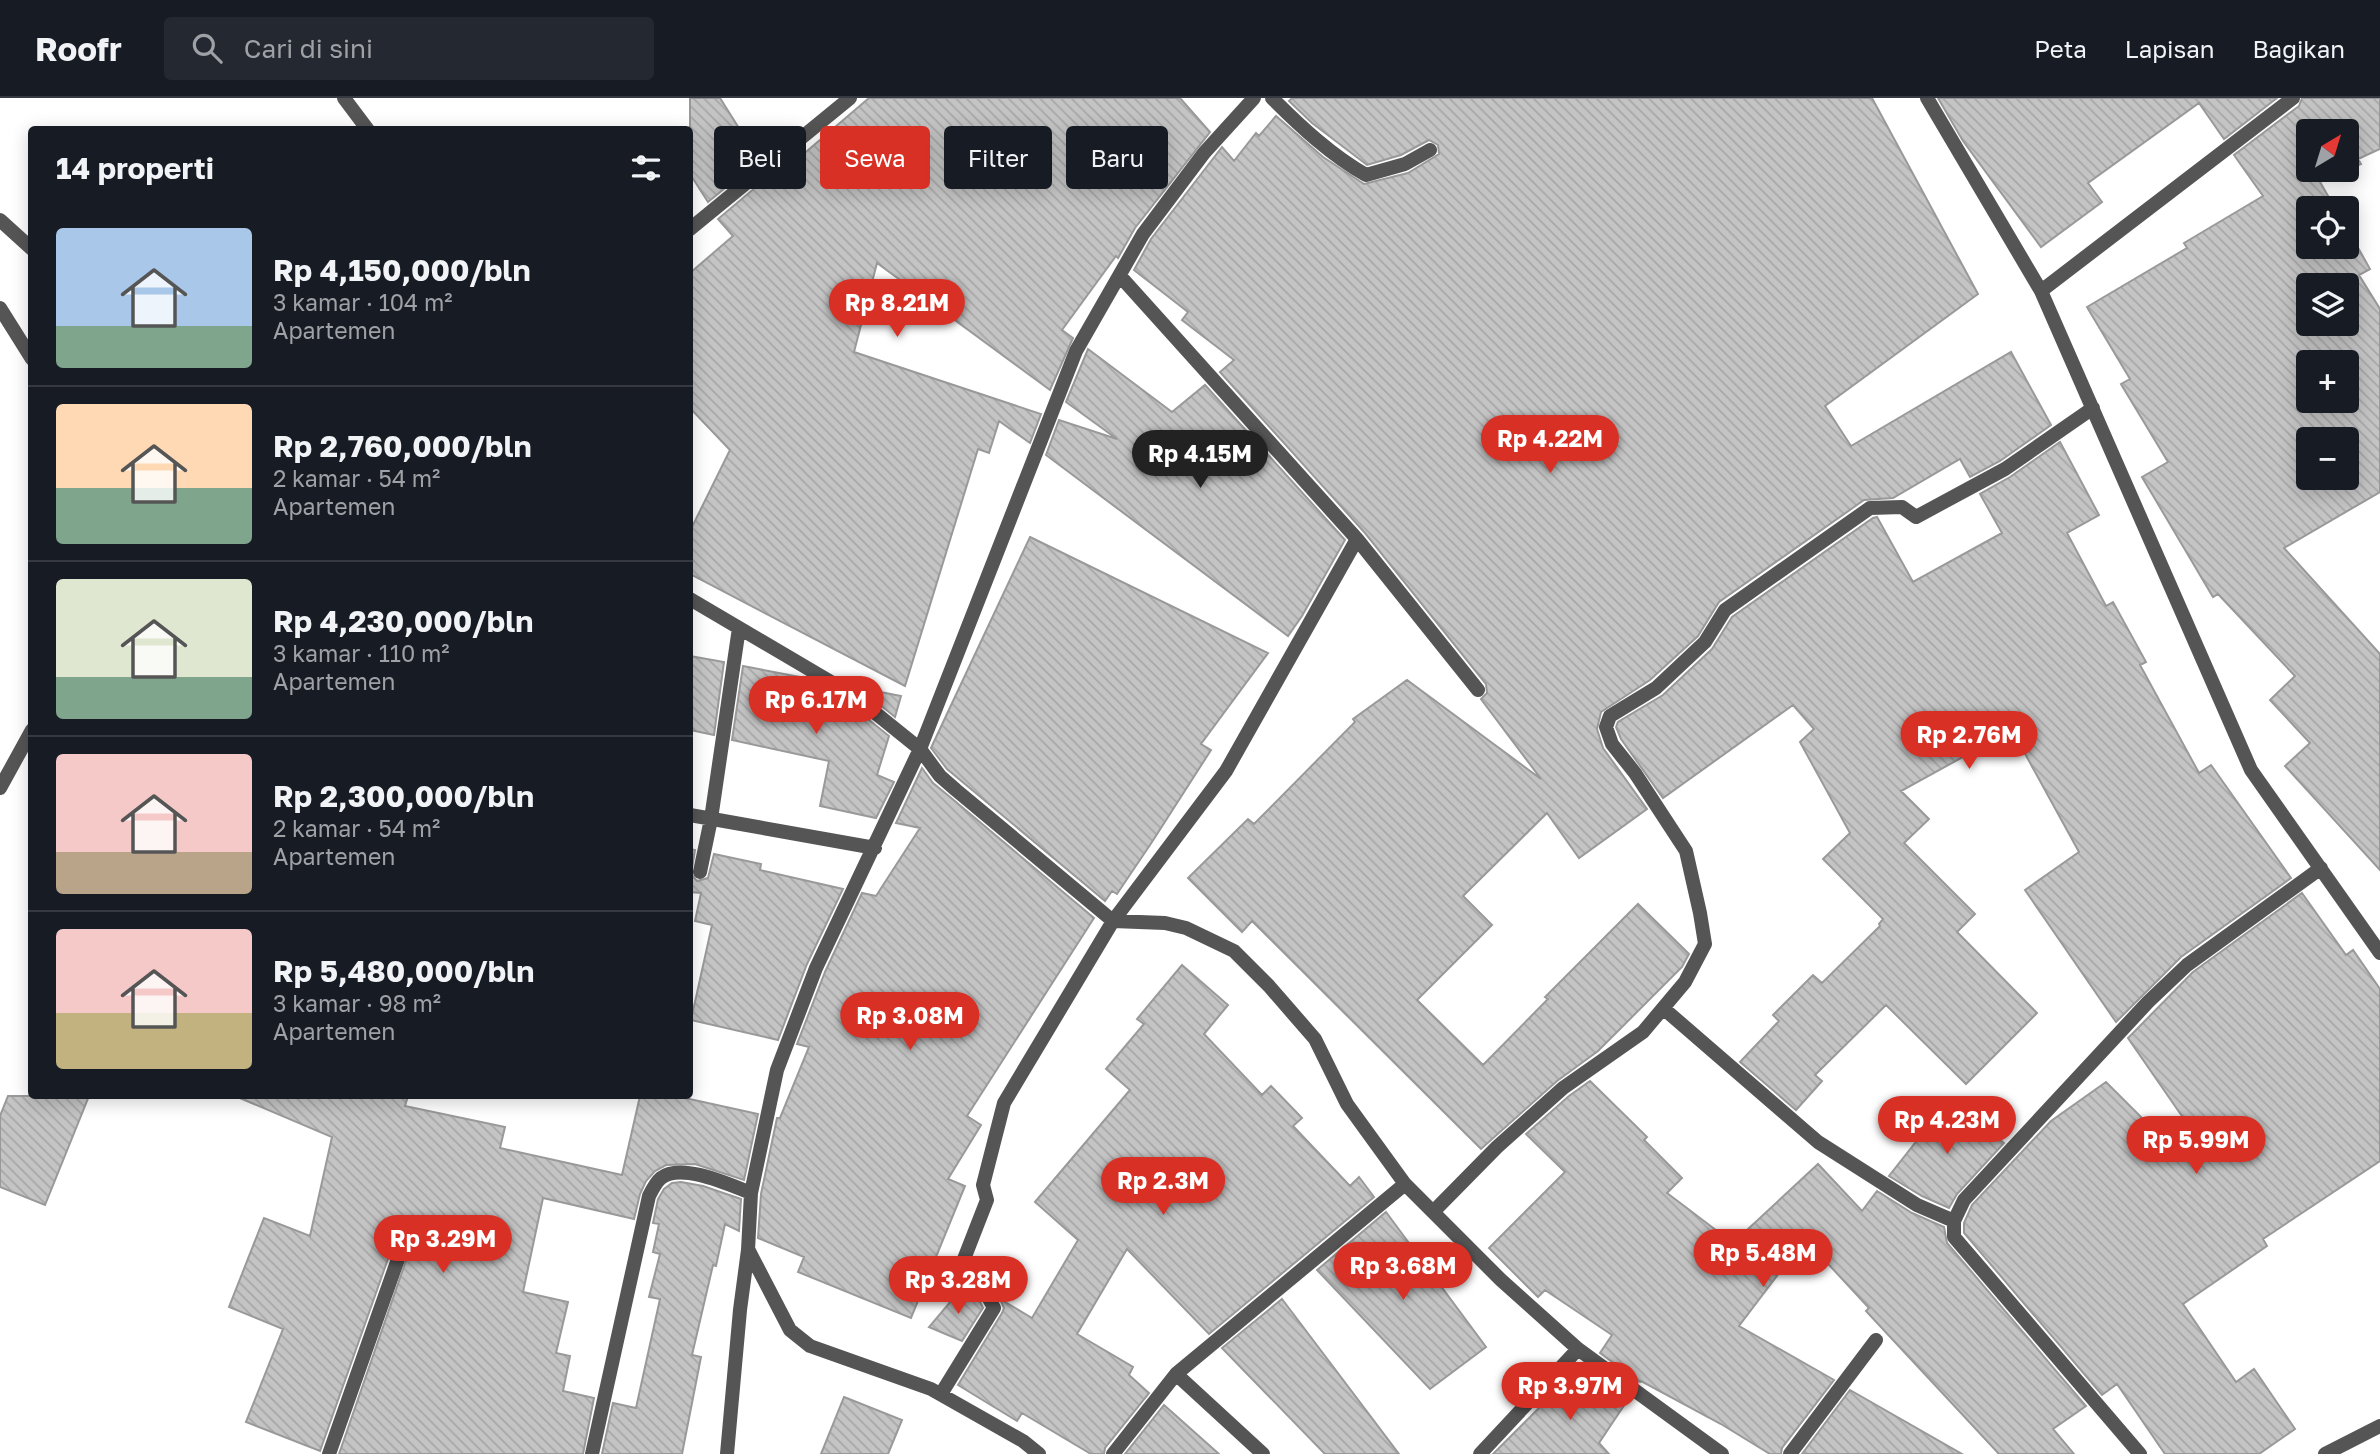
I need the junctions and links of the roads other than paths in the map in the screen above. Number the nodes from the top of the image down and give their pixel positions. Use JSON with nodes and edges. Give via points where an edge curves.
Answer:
{"nodes":[{"id":1,"x":344,"y":98,"type":"edge"},
{"id":2,"x":850,"y":98,"type":"edge"},
{"id":3,"x":1254,"y":98,"type":"edge"},
{"id":4,"x":1272,"y":98,"type":"edge"},
{"id":5,"x":1927,"y":98,"type":"edge"},
{"id":6,"x":2293,"y":98,"type":"edge"},
{"id":7,"x":365,"y":126,"type":"edge"},
{"id":8,"x":1430,"y":150,"type":"dead end"},
{"id":9,"x":0,"y":220,"type":"edge"},
{"id":10,"x":693,"y":227,"type":"edge"},
{"id":11,"x":28,"y":245,"type":"edge"},
{"id":12,"x":1121,"y":276,"type":"junction"},
{"id":13,"x":2041,"y":291,"type":"junction"},
{"id":14,"x":0,"y":308,"type":"edge"},
{"id":15,"x":28,"y":353,"type":"edge"},
{"id":16,"x":2093,"y":408,"type":"junction"},
{"id":17,"x":1357,"y":539,"type":"junction"},
{"id":18,"x":693,"y":601,"type":"edge"},
{"id":19,"x":739,"y":628,"type":"junction"},
{"id":20,"x":1478,"y":690,"type":"dead end"},
{"id":21,"x":28,"y":737,"type":"edge"},
{"id":22,"x":920,"y":749,"type":"junction"},
{"id":23,"x":0,"y":788,"type":"edge"},
{"id":24,"x":693,"y":816,"type":"edge"},
{"id":25,"x":710,"y":819,"type":"junction"},
{"id":26,"x":875,"y":848,"type":"junction"},
{"id":27,"x":2320,"y":868,"type":"junction"},
{"id":28,"x":700,"y":872,"type":"dead end"},
{"id":29,"x":1112,"y":921,"type":"junction"},
{"id":30,"x":2374,"y":933,"type":"edge"},
{"id":31,"x":2380,"y":954,"type":"edge"},
{"id":32,"x":1663,"y":1008,"type":"junction"},
{"id":33,"x":1405,"y":1184,"type":"junction"},
{"id":34,"x":751,"y":1193,"type":"junction"},
{"id":35,"x":1433,"y":1212,"type":"junction"},
{"id":36,"x":1954,"y":1221,"type":"junction"},
{"id":37,"x":409,"y":1228,"type":"dead end"},
{"id":38,"x":748,"y":1250,"type":"junction"},
{"id":39,"x":1876,"y":1340,"type":"dead end"},
{"id":40,"x":1578,"y":1349,"type":"junction"},
{"id":41,"x":1176,"y":1374,"type":"junction"},
{"id":42,"x":941,"y":1394,"type":"junction"},
{"id":43,"x":2380,"y":1426,"type":"edge"},
{"id":44,"x":330,"y":1454,"type":"edge"},
{"id":45,"x":592,"y":1454,"type":"edge"},
{"id":46,"x":727,"y":1454,"type":"edge"},
{"id":47,"x":1039,"y":1454,"type":"edge"},
{"id":48,"x":1113,"y":1454,"type":"edge"},
{"id":49,"x":1263,"y":1454,"type":"edge"},
{"id":50,"x":1480,"y":1454,"type":"edge"},
{"id":51,"x":1722,"y":1454,"type":"edge"},
{"id":52,"x":1790,"y":1454,"type":"edge"},
{"id":53,"x":2140,"y":1454,"type":"edge"},
{"id":54,"x":2325,"y":1454,"type":"edge"}],
"edges":[{"from":1,"to":7,"type":"street"},
{"from":2,"to":10,"type":"street"},
{"from":3,"to":12,"type":"street","via":[[1204,153],[1143,234]]},
{"from":4,"to":8,"type":"street","via":[[1366,176],[1405,164]]},
{"from":5,"to":13,"type":"street"},
{"from":6,"to":13,"type":"street"},
{"from":9,"to":11,"type":"street"},
{"from":12,"to":17,"type":"street"},
{"from":12,"to":22,"type":"street","via":[[1076,351]]},
{"from":13,"to":16,"type":"street"},
{"from":14,"to":15,"type":"street"},
{"from":16,"to":27,"type":"street","via":[[2251,770]]},
{"from":16,"to":32,"type":"street","via":[[2005,469],[1916,517],[1902,508],[1870,508],[1725,610],[1705,642],[1656,688],[1609,716],[1606,727],[1612,744],[1686,851],[1700,914],[1704,944],[1685,982]]},
{"from":17,"to":20,"type":"street"},
{"from":17,"to":29,"type":"street","via":[[1226,771]]},
{"from":18,"to":19,"type":"street"},
{"from":19,"to":22,"type":"street","via":[[853,695]]},
{"from":19,"to":25,"type":"street"},
{"from":21,"to":23,"type":"street"},
{"from":22,"to":26,"type":"street"},
{"from":22,"to":29,"type":"street","via":[[940,776]]},
{"from":24,"to":25,"type":"street"},
{"from":25,"to":26,"type":"street"},
{"from":25,"to":28,"type":"street"},
{"from":26,"to":34,"type":"street","via":[[816,968],[778,1070]]},
{"from":27,"to":30,"type":"street"},
{"from":27,"to":36,"type":"street","via":[[2187,965],[2148,1002],[1964,1200]]},
{"from":29,"to":33,"type":"street","via":[[1165,922],[1234,951],[1315,1039],[1347,1104]]},
{"from":29,"to":42,"type":"street","via":[[1004,1104],[983,1185],[987,1200],[964,1259],[966,1275],[994,1308]]},
{"from":30,"to":31,"type":"street"},
{"from":32,"to":35,"type":"street","via":[[1643,1032],[1563,1088]]},
{"from":32,"to":36,"type":"street","via":[[1818,1142],[1917,1205]]},
{"from":33,"to":35,"type":"street"},
{"from":33,"to":41,"type":"street"},
{"from":34,"to":38,"type":"street"},
{"from":34,"to":45,"type":"street","via":[[700,1175],[671,1173],[663,1176],[649,1196]]},
{"from":35,"to":40,"type":"street"},
{"from":36,"to":53,"type":"street","via":[[1954,1237]]},
{"from":37,"to":44,"type":"street"},
{"from":38,"to":42,"type":"street","via":[[790,1330],[810,1346]]},
{"from":38,"to":46,"type":"street"},
{"from":39,"to":52,"type":"street"},
{"from":40,"to":50,"type":"street"},
{"from":40,"to":51,"type":"street"},
{"from":41,"to":48,"type":"street"},
{"from":41,"to":49,"type":"street"},
{"from":42,"to":47,"type":"street"},
{"from":43,"to":54,"type":"street"}]}
